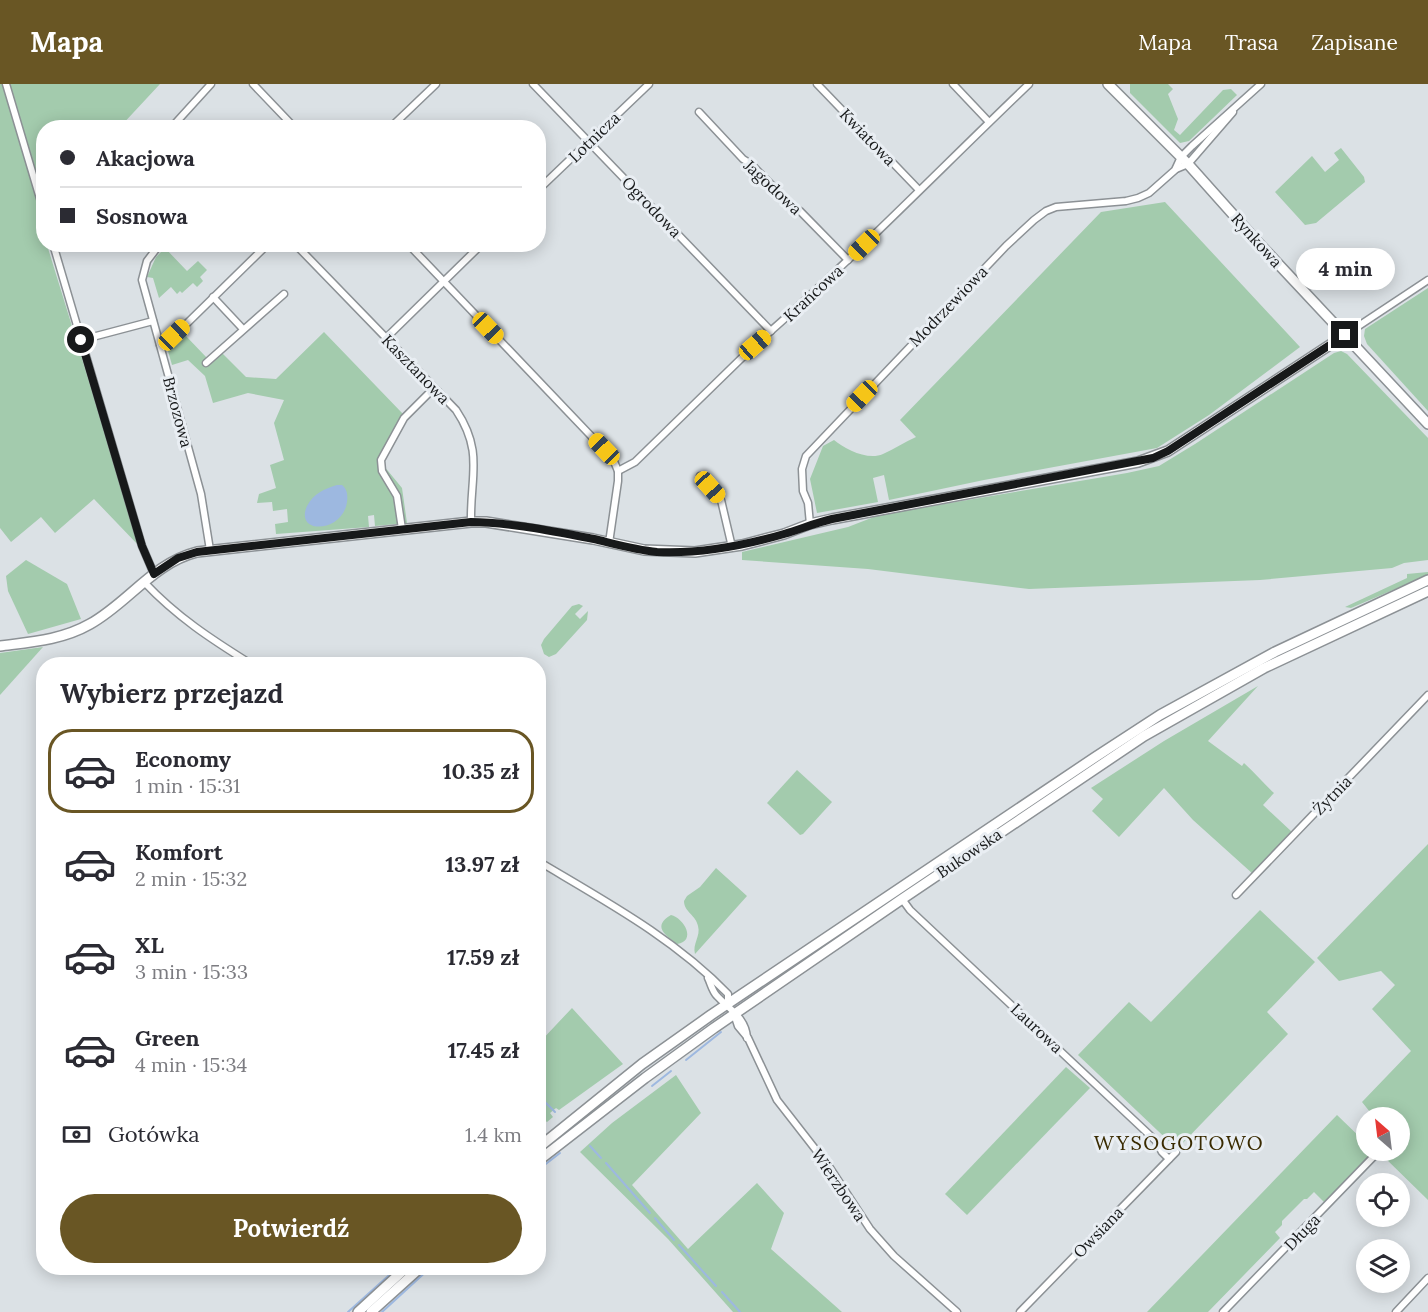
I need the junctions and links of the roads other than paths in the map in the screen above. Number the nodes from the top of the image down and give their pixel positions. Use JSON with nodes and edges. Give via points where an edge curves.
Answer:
{"nodes":[{"id":1,"x":6,"y":84,"type":"edge"},
{"id":2,"x":211,"y":84,"type":"edge"},
{"id":3,"x":253,"y":84,"type":"edge"},
{"id":4,"x":436,"y":84,"type":"edge"},
{"id":5,"x":532,"y":84,"type":"edge"},
{"id":6,"x":649,"y":84,"type":"edge"},
{"id":7,"x":817,"y":84,"type":"edge"},
{"id":8,"x":953,"y":84,"type":"edge"},
{"id":9,"x":1029,"y":84,"type":"edge"},
{"id":10,"x":1108,"y":84,"type":"edge"},
{"id":11,"x":1261,"y":84,"type":"edge"},
{"id":12,"x":699,"y":112,"type":"dead end"},
{"id":13,"x":178,"y":120,"type":"edge"},
{"id":14,"x":287,"y":120,"type":"edge"},
{"id":15,"x":398,"y":120,"type":"edge"},
{"id":16,"x":989,"y":122,"type":"junction"},
{"id":17,"x":589,"y":142,"type":"junction"},
{"id":18,"x":1184,"y":161,"type":"junction"},
{"id":19,"x":546,"y":182,"type":"edge"},
{"id":20,"x":36,"y":185,"type":"edge"},
{"id":21,"x":919,"y":190,"type":"junction"},
{"id":22,"x":57,"y":252,"type":"edge"},
{"id":23,"x":154,"y":252,"type":"edge"},
{"id":24,"x":260,"y":252,"type":"edge"},
{"id":25,"x":303,"y":252,"type":"edge"},
{"id":26,"x":415,"y":252,"type":"edge"},
{"id":27,"x":474,"y":252,"type":"edge"},
{"id":28,"x":848,"y":260,"type":"junction"},
{"id":29,"x":1428,"y":280,"type":"edge"},
{"id":30,"x":443,"y":282,"type":"junction"},
{"id":31,"x":284,"y":294,"type":"dead end"},
{"id":32,"x":213,"y":297,"type":"junction"},
{"id":33,"x":153,"y":321,"type":"junction"},
{"id":34,"x":243,"y":329,"type":"junction"},
{"id":35,"x":771,"y":331,"type":"junction"},
{"id":36,"x":1345,"y":335,"type":"junction"},
{"id":37,"x":386,"y":338,"type":"junction"},
{"id":38,"x":81,"y":340,"type":"junction"},
{"id":39,"x":160,"y":345,"type":"junction"},
{"id":40,"x":206,"y":363,"type":"dead end"},
{"id":41,"x":434,"y":388,"type":"junction"},
{"id":42,"x":1428,"y":424,"type":"edge"},
{"id":43,"x":618,"y":471,"type":"junction"},
{"id":44,"x":700,"y":476,"type":"dead end"},
{"id":45,"x":471,"y":522,"type":"junction"},
{"id":46,"x":810,"y":524,"type":"junction"},
{"id":47,"x":402,"y":529,"type":"junction"},
{"id":48,"x":609,"y":543,"type":"junction"},
{"id":49,"x":732,"y":547,"type":"junction"},
{"id":50,"x":210,"y":550,"type":"junction"},
{"id":51,"x":154,"y":574,"type":"junction"},
{"id":52,"x":1428,"y":580,"type":"edge"},
{"id":53,"x":144,"y":582,"type":"junction"},
{"id":54,"x":1428,"y":591,"type":"edge"},
{"id":55,"x":0,"y":646,"type":"edge"},
{"id":56,"x":240,"y":657,"type":"edge"},
{"id":57,"x":1428,"y":695,"type":"edge"},
{"id":58,"x":546,"y":866,"type":"edge"},
{"id":59,"x":1236,"y":895,"type":"dead end"},
{"id":60,"x":902,"y":899,"type":"junction"},
{"id":61,"x":708,"y":976,"type":"junction"},
{"id":62,"x":716,"y":996,"type":"junction"},
{"id":63,"x":728,"y":1004,"type":"junction"},
{"id":64,"x":734,"y":1014,"type":"junction"},
{"id":65,"x":711,"y":1015,"type":"junction"},
{"id":66,"x":546,"y":1142,"type":"edge"},
{"id":67,"x":1176,"y":1152,"type":"dead end"},
{"id":68,"x":546,"y":1155,"type":"edge"},
{"id":69,"x":1169,"y":1159,"type":"junction"},
{"id":70,"x":1369,"y":1161,"type":"edge"},
{"id":71,"x":398,"y":1275,"type":"edge"},
{"id":72,"x":412,"y":1275,"type":"edge"},
{"id":73,"x":1428,"y":1278,"type":"edge"},
{"id":74,"x":358,"y":1312,"type":"edge"},
{"id":75,"x":371,"y":1312,"type":"edge"},
{"id":76,"x":957,"y":1312,"type":"edge"},
{"id":77,"x":1020,"y":1312,"type":"edge"},
{"id":78,"x":1223,"y":1312,"type":"edge"},
{"id":79,"x":1396,"y":1312,"type":"edge"}],
"edges":[{"from":1,"to":20,"type":"street"},
{"from":2,"to":13,"type":"street"},
{"from":3,"to":14,"type":"street"},
{"from":4,"to":15,"type":"street"},
{"from":5,"to":17,"type":"street","name":"Ogrodowa"},
{"from":6,"to":17,"type":"street","name":"Lotnicza"},
{"from":7,"to":21,"type":"street","name":"Kwiatowa"},
{"from":8,"to":16,"type":"street"},
{"from":9,"to":16,"type":"street","name":"Krańcowa"},
{"from":10,"to":18,"type":"main road","name":"Rynkowa"},
{"from":11,"to":18,"type":"street"},
{"from":12,"to":28,"type":"street","name":"Jagodowa"},
{"from":16,"to":21,"type":"street","name":"Krańcowa"},
{"from":17,"to":19,"type":"street","name":"Lotnicza"},
{"from":17,"to":35,"type":"street","name":"Ogrodowa"},
{"from":18,"to":36,"type":"main road","name":"Rynkowa"},
{"from":18,"to":46,"type":"street","name":"Modrzewiowa","via":[[1159,186],[1138,198],[1046,211],[1006,246],[806,456],[803,491]]},
{"from":21,"to":28,"type":"street","name":"Krańcowa"},
{"from":22,"to":38,"type":"street"},
{"from":23,"to":33,"type":"street","name":"Brzozowa","via":[[142,280]]},
{"from":24,"to":32,"type":"street"},
{"from":25,"to":37,"type":"street","name":"Kasztanowa"},
{"from":26,"to":30,"type":"street"},
{"from":27,"to":30,"type":"street"},
{"from":28,"to":35,"type":"street","name":"Krańcowa"},
{"from":29,"to":36,"type":"street"},
{"from":30,"to":37,"type":"street"},
{"from":30,"to":43,"type":"street","via":[[604,449]]},
{"from":31,"to":34,"type":"street"},
{"from":32,"to":34,"type":"street"},
{"from":32,"to":39,"type":"street"},
{"from":33,"to":38,"type":"street"},
{"from":33,"to":39,"type":"street","name":"Brzozowa"},
{"from":34,"to":40,"type":"street"},
{"from":35,"to":43,"type":"street","name":"Krańcowa","via":[[635,462]]},
{"from":36,"to":42,"type":"main road","name":"Rynkowa"},
{"from":36,"to":46,"type":"main road","via":[[1153,458]]},
{"from":37,"to":41,"type":"street","name":"Kasztanowa"},
{"from":38,"to":51,"type":"street","via":[[142,546]]},
{"from":39,"to":50,"type":"street","name":"Brzozowa","via":[[201,494]]},
{"from":41,"to":45,"type":"street","name":"Kasztanowa","via":[[468,428],[474,456]]},
{"from":41,"to":47,"type":"street","via":[[404,418],[381,460],[382,471],[397,496]]},
{"from":43,"to":48,"type":"street"},
{"from":44,"to":49,"type":"street","via":[[721,500]]},
{"from":45,"to":47,"type":"main road"},
{"from":45,"to":48,"type":"main road"},
{"from":46,"to":49,"type":"main road"},
{"from":47,"to":50,"type":"main road"},
{"from":48,"to":49,"type":"main road","via":[[656,552]]},
{"from":50,"to":51,"type":"main road","via":[[178,558]]},
{"from":51,"to":53,"type":"main road"},
{"from":52,"to":63,"type":"main road","name":"Bukowska","via":[[1275,652],[1160,715]]},
{"from":53,"to":55,"type":"main road","via":[[82,629],[56,638]]},
{"from":53,"to":56,"type":"street","via":[[192,626]]},
{"from":54,"to":60,"type":"main road","name":"Bukowska","via":[[1274,663],[1171,720]]},
{"from":57,"to":59,"type":"street","name":"Żytnia"},
{"from":58,"to":61,"type":"street","name":"Wierzbowa","via":[[642,924]]},
{"from":60,"to":64,"type":"main road","name":"Bukowska"},
{"from":60,"to":69,"type":"street","name":"Laurowa","via":[[1156,1141]]},
{"from":61,"to":62,"type":"street","name":"Wierzbowa"},
{"from":61,"to":63,"type":"street","name":"Wierzbowa","via":[[728,994]]},
{"from":62,"to":63,"type":"street","name":"Wierzbowa"},
{"from":62,"to":65,"type":"street"},
{"from":63,"to":64,"type":"street","name":"Wierzbowa"},
{"from":63,"to":65,"type":"main road","name":"Bukowska"},
{"from":64,"to":68,"type":"main road","name":"Bukowska"},
{"from":64,"to":76,"type":"street","name":"Wierzbowa","via":[[744,1023],[747,1038],[777,1100],[830,1168],[870,1229]]},
{"from":65,"to":66,"type":"main road","name":"Bukowska","via":[[642,1064]]},
{"from":67,"to":69,"type":"street","name":"Owsiana"},
{"from":69,"to":77,"type":"street","name":"Owsiana"},
{"from":70,"to":78,"type":"street","name":"Długa"},
{"from":71,"to":74,"type":"main road"},
{"from":72,"to":75,"type":"main road"},
{"from":73,"to":79,"type":"street"}]}
